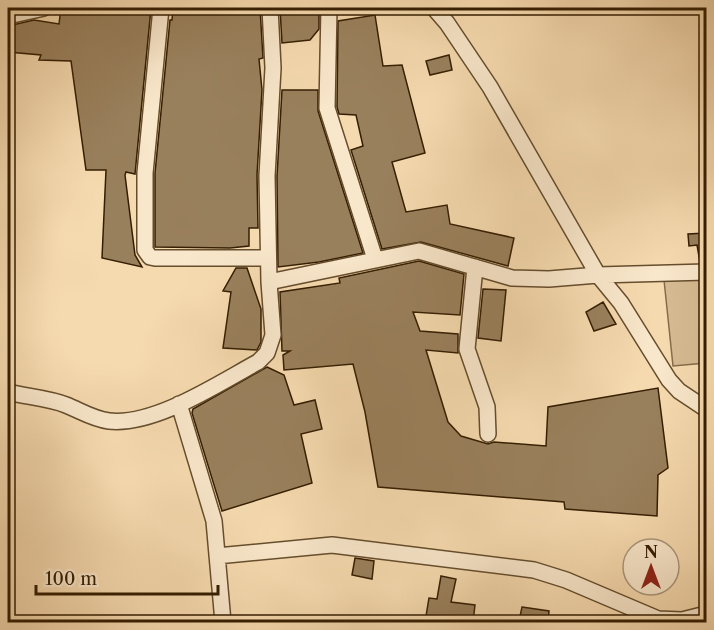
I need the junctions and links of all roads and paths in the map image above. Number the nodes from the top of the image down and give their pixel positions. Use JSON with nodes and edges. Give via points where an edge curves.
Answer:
{"nodes":[{"id":1,"x":44,"y":8,"type":"edge"},
{"id":2,"x":161,"y":8,"type":"edge"},
{"id":3,"x":270,"y":8,"type":"edge"},
{"id":4,"x":329,"y":8,"type":"edge"},
{"id":5,"x":434,"y":8,"type":"edge"},
{"id":6,"x":8,"y":16,"type":"edge"},
{"id":7,"x":268,"y":258,"type":"junction"},
{"id":8,"x":375,"y":259,"type":"junction"},
{"id":9,"x":475,"y":267,"type":"junction"},
{"id":10,"x":706,"y":273,"type":"edge"},
{"id":11,"x":598,"y":275,"type":"junction"},
{"id":12,"x":269,"y":282,"type":"junction"},
{"id":13,"x":8,"y":392,"type":"edge"},
{"id":14,"x":179,"y":404,"type":"junction"},
{"id":15,"x":706,"y":409,"type":"edge"},
{"id":16,"x":488,"y":434,"type":"dead end"},
{"id":17,"x":217,"y":556,"type":"junction"},
{"id":18,"x":706,"y":614,"type":"edge"},
{"id":19,"x":223,"y":622,"type":"edge"}],
"edges":[{"from":1,"to":6,"type":"street"},
{"from":2,"to":7,"type":"street","via":[[145,173],[146,250],[155,258]]},
{"from":3,"to":7,"type":"street","via":[[273,68],[267,176]]},
{"from":4,"to":8,"type":"street","via":[[327,108]]},
{"from":5,"to":11,"type":"street","via":[[490,87]]},
{"from":7,"to":12,"type":"street"},
{"from":8,"to":9,"type":"street","via":[[425,251]]},
{"from":8,"to":12,"type":"street"},
{"from":9,"to":11,"type":"street","via":[[512,278]]},
{"from":9,"to":16,"type":"street","via":[[467,349],[487,407]]},
{"from":10,"to":11,"type":"street"},
{"from":11,"to":15,"type":"street","via":[[621,303],[669,381]]},
{"from":12,"to":14,"type":"street","via":[[273,335],[267,353],[258,362]]},
{"from":13,"to":14,"type":"street","via":[[65,405],[110,421],[136,420]]},
{"from":14,"to":17,"type":"street","via":[[210,502]]},
{"from":17,"to":18,"type":"street","via":[[332,545],[534,570],[658,619],[682,620]]},
{"from":17,"to":19,"type":"street"}]}
